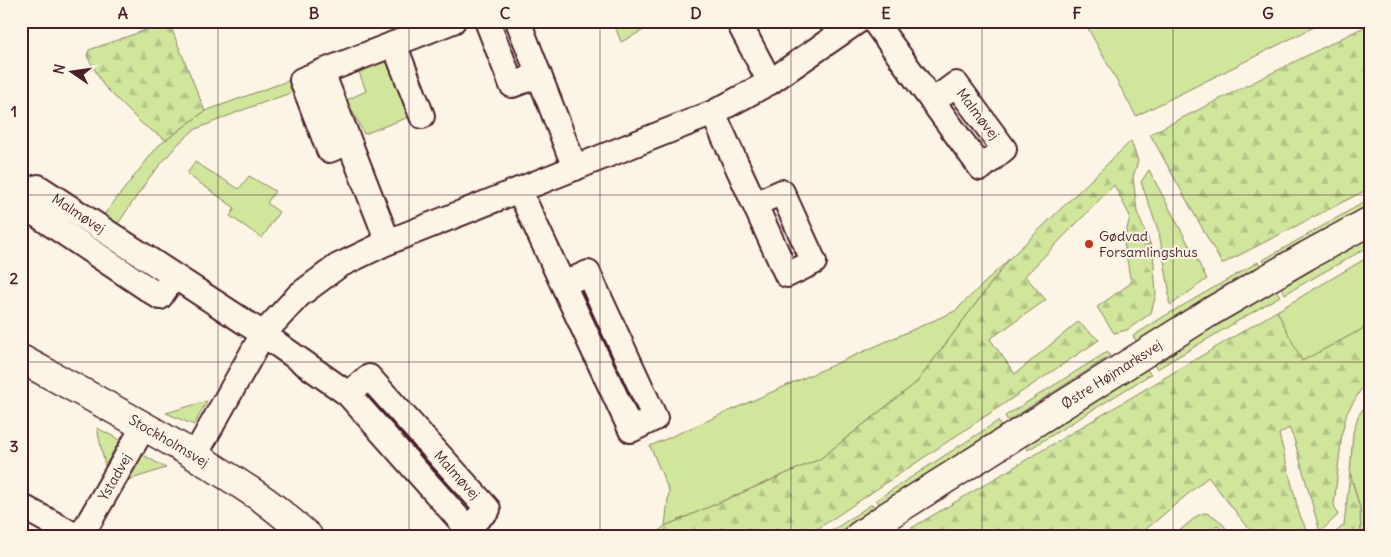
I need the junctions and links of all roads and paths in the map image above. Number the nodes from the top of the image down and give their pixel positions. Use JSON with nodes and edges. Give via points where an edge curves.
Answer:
{"nodes":[{"id":1,"x":453,"y":21,"type":"edge"},
{"id":2,"x":487,"y":21,"type":"edge"},
{"id":3,"x":518,"y":21,"type":"edge"},
{"id":4,"x":738,"y":21,"type":"edge"},
{"id":5,"x":858,"y":21,"type":"edge"},
{"id":6,"x":874,"y":21,"type":"edge"},
{"id":7,"x":394,"y":44,"type":"junction"},
{"id":8,"x":539,"y":75,"type":"junction"},
{"id":9,"x":770,"y":82,"type":"junction"},
{"id":10,"x":933,"y":101,"type":"dead end"},
{"id":11,"x":713,"y":113,"type":"junction"},
{"id":12,"x":422,"y":116,"type":"dead end"},
{"id":13,"x":575,"y":168,"type":"junction"},
{"id":14,"x":519,"y":190,"type":"junction"},
{"id":15,"x":755,"y":204,"type":"dead end"},
{"id":16,"x":1370,"y":221,"type":"edge"},
{"id":17,"x":111,"y":235,"type":"junction"},
{"id":18,"x":388,"y":242,"type":"junction"},
{"id":19,"x":97,"y":254,"type":"junction"},
{"id":20,"x":174,"y":276,"type":"junction"},
{"id":21,"x":563,"y":284,"type":"junction"},
{"id":22,"x":264,"y":334,"type":"junction"},
{"id":23,"x":622,"y":345,"type":"junction"},
{"id":24,"x":597,"y":358,"type":"junction"},
{"id":25,"x":21,"y":359,"type":"edge"},
{"id":26,"x":348,"y":394,"type":"junction"},
{"id":27,"x":144,"y":426,"type":"junction"},
{"id":28,"x":426,"y":440,"type":"junction"},
{"id":29,"x":195,"y":456,"type":"junction"},
{"id":30,"x":406,"y":460,"type":"junction"},
{"id":31,"x":21,"y":506,"type":"edge"},
{"id":32,"x":84,"y":534,"type":"edge"},
{"id":33,"x":308,"y":536,"type":"edge"},
{"id":34,"x":859,"y":536,"type":"edge"}],
"edges":[{"from":1,"to":7,"type":"street"},
{"from":2,"to":8,"type":"street","via":[[512,85]]},
{"from":3,"to":8,"type":"street"},
{"from":4,"to":9,"type":"street"},
{"from":5,"to":9,"type":"street"},
{"from":6,"to":10,"type":"street"},
{"from":7,"to":12,"type":"street"},
{"from":7,"to":18,"type":"street","via":[[322,72]]},
{"from":8,"to":13,"type":"street"},
{"from":9,"to":11,"type":"street"},
{"from":11,"to":13,"type":"street"},
{"from":11,"to":15,"type":"street"},
{"from":13,"to":14,"type":"street"},
{"from":14,"to":18,"type":"street"},
{"from":14,"to":21,"type":"street"},
{"from":16,"to":34,"type":"street","name":"Østre Højmarksvej","via":[[1210,312]]},
{"from":17,"to":19,"type":"street","name":"Malmøvej"},
{"from":17,"to":19,"type":"street","name":"Malmøvej","via":[[38,187],[24,206]]},
{"from":17,"to":20,"type":"street","name":"Malmøvej"},
{"from":18,"to":22,"type":"street","via":[[338,266],[299,295]]},
{"from":19,"to":20,"type":"street","name":"Malmøvej","via":[[160,297]]},
{"from":20,"to":22,"type":"street","name":"Malmøvej"},
{"from":21,"to":23,"type":"street","via":[[588,272]]},
{"from":21,"to":24,"type":"street"},
{"from":22,"to":26,"type":"street","name":"Malmøvej"},
{"from":22,"to":29,"type":"street"},
{"from":23,"to":24,"type":"street"},
{"from":23,"to":24,"type":"street","via":[[655,418],[631,430]]},
{"from":25,"to":27,"type":"street","name":"Stockholmsvej"},
{"from":26,"to":28,"type":"street","name":"Malmøvej","via":[[369,377]]},
{"from":26,"to":30,"type":"street","name":"Malmøvej"},
{"from":27,"to":29,"type":"street","name":"Stockholmsvej"},
{"from":27,"to":32,"type":"street","name":"Ystadvej"},
{"from":28,"to":30,"type":"street","name":"Malmøvej"},
{"from":28,"to":30,"type":"street","name":"Malmøvej","via":[[488,509],[467,528]]},
{"from":29,"to":33,"type":"street","name":"Stockholmsvej","via":[[265,502]]},
{"from":31,"to":32,"type":"street","name":"Ystadvej"}]}
